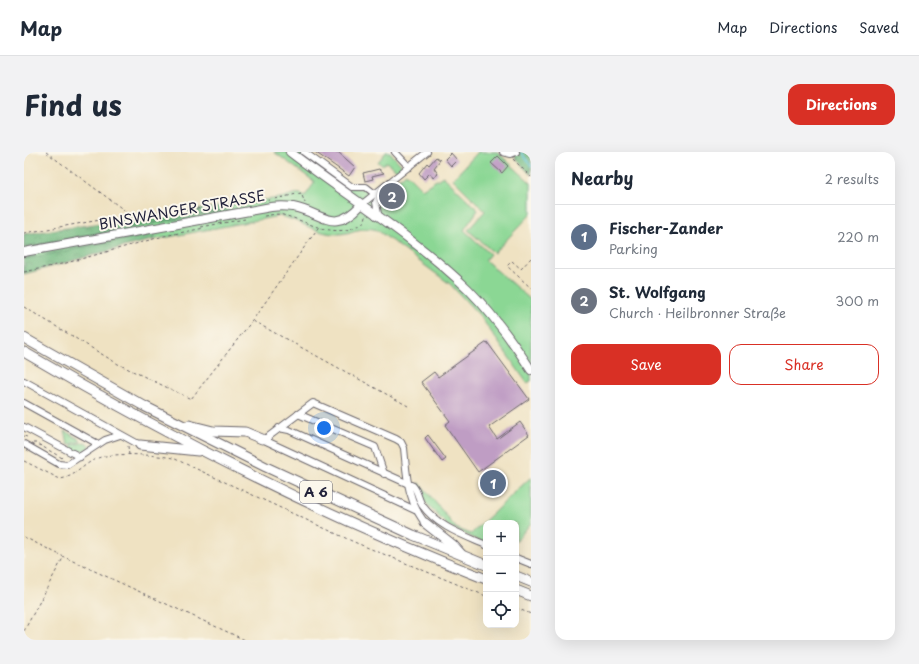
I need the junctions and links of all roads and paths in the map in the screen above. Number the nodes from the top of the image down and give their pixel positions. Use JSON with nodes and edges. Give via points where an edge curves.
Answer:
{"nodes":[{"id":1,"x":46,"y":152,"type":"edge"},
{"id":2,"x":290,"y":152,"type":"edge"},
{"id":3,"x":304,"y":152,"type":"edge"},
{"id":4,"x":395,"y":152,"type":"edge"},
{"id":5,"x":426,"y":152,"type":"edge"},
{"id":6,"x":503,"y":152,"type":"edge"},
{"id":7,"x":514,"y":153,"type":"edge"},
{"id":8,"x":410,"y":167,"type":"junction"},
{"id":9,"x":531,"y":177,"type":"edge"},
{"id":10,"x":382,"y":189,"type":"junction"},
{"id":11,"x":375,"y":194,"type":"junction"},
{"id":12,"x":361,"y":205,"type":"junction"},
{"id":13,"x":368,"y":210,"type":"junction"},
{"id":14,"x":304,"y":211,"type":"junction"},
{"id":15,"x":132,"y":216,"type":"junction"},
{"id":16,"x":262,"y":216,"type":"dead end"},
{"id":17,"x":376,"y":216,"type":"junction"},
{"id":18,"x":249,"y":218,"type":"dead end"},
{"id":19,"x":299,"y":221,"type":"junction"},
{"id":20,"x":194,"y":227,"type":"dead end"},
{"id":21,"x":206,"y":227,"type":"junction"},
{"id":22,"x":318,"y":228,"type":"junction"},
{"id":23,"x":24,"y":232,"type":"edge"},
{"id":24,"x":24,"y":252,"type":"edge"},
{"id":25,"x":531,"y":258,"type":"edge"},
{"id":26,"x":24,"y":272,"type":"edge"},
{"id":27,"x":531,"y":288,"type":"edge"},
{"id":28,"x":24,"y":307,"type":"edge"},
{"id":29,"x":252,"y":321,"type":"junction"},
{"id":30,"x":24,"y":338,"type":"edge"},
{"id":31,"x":24,"y":352,"type":"edge"},
{"id":32,"x":531,"y":370,"type":"edge"},
{"id":33,"x":24,"y":381,"type":"edge"},
{"id":34,"x":24,"y":403,"type":"edge"},
{"id":35,"x":408,"y":406,"type":"dead end"},
{"id":36,"x":298,"y":414,"type":"junction"},
{"id":37,"x":174,"y":422,"type":"junction"},
{"id":38,"x":24,"y":427,"type":"edge"},
{"id":39,"x":279,"y":428,"type":"junction"},
{"id":40,"x":120,"y":435,"type":"junction"},
{"id":41,"x":24,"y":436,"type":"edge"},
{"id":42,"x":262,"y":439,"type":"junction"},
{"id":43,"x":24,"y":440,"type":"edge"},
{"id":44,"x":129,"y":440,"type":"junction"},
{"id":45,"x":26,"y":443,"type":"edge"},
{"id":46,"x":31,"y":444,"type":"dead end"},
{"id":47,"x":98,"y":444,"type":"junction"},
{"id":48,"x":140,"y":445,"type":"joint"},
{"id":49,"x":206,"y":452,"type":"junction"},
{"id":50,"x":129,"y":456,"type":"junction"},
{"id":51,"x":80,"y":457,"type":"junction"},
{"id":52,"x":63,"y":458,"type":"dead end"},
{"id":53,"x":24,"y":461,"type":"edge"},
{"id":54,"x":384,"y":474,"type":"junction"},
{"id":55,"x":407,"y":485,"type":"junction"},
{"id":56,"x":415,"y":510,"type":"junction"},
{"id":57,"x":425,"y":523,"type":"joint"},
{"id":58,"x":24,"y":537,"type":"edge"},
{"id":59,"x":483,"y":544,"type":"edge"},
{"id":60,"x":462,"y":555,"type":"junction"},
{"id":61,"x":64,"y":557,"type":"junction"},
{"id":62,"x":519,"y":559,"type":"edge"},
{"id":63,"x":483,"y":564,"type":"edge"},
{"id":64,"x":531,"y":564,"type":"edge"},
{"id":65,"x":519,"y":577,"type":"edge"},
{"id":66,"x":483,"y":578,"type":"edge"},
{"id":67,"x":531,"y":582,"type":"edge"},
{"id":68,"x":519,"y":591,"type":"edge"},
{"id":69,"x":483,"y":595,"type":"edge"},
{"id":70,"x":531,"y":596,"type":"edge"},
{"id":71,"x":519,"y":609,"type":"edge"},
{"id":72,"x":531,"y":614,"type":"edge"},
{"id":73,"x":24,"y":631,"type":"edge"},
{"id":74,"x":245,"y":640,"type":"edge"}],
"edges":[{"from":1,"to":15,"type":"path"},
{"from":2,"to":12,"type":"main road"},
{"from":3,"to":11,"type":"street","via":[[352,187],[366,187]]},
{"from":4,"to":8,"type":"street"},
{"from":5,"to":8,"type":"street"},
{"from":6,"to":7,"type":"street"},
{"from":7,"to":9,"type":"path","via":[[517,164]]},
{"from":8,"to":10,"type":"street"},
{"from":10,"to":11,"type":"street"},
{"from":10,"to":17,"type":"street","via":[[376,202]]},
{"from":11,"to":12,"type":"street"},
{"from":12,"to":13,"type":"main road"},
{"from":12,"to":14,"type":"main road","name":"BINSWANGER STRASSE","via":[[347,218],[333,221]]},
{"from":13,"to":17,"type":"main road"},
{"from":13,"to":22,"type":"path","via":[[365,221],[348,230]]},
{"from":14,"to":15,"type":"path","via":[[304,196],[297,192],[280,199]]},
{"from":14,"to":19,"type":"path"},
{"from":14,"to":24,"type":"main road","name":"BINSWANGER STRASSE","via":[[282,206],[259,208]]},
{"from":15,"to":23,"type":"path"},
{"from":16,"to":19,"type":"path","via":[[281,214]]},
{"from":17,"to":32,"type":"main road","via":[[426,252],[469,290]]},
{"from":18,"to":21,"type":"path"},
{"from":19,"to":22,"type":"path"},
{"from":20,"to":21,"type":"path"},
{"from":21,"to":26,"type":"path"},
{"from":22,"to":29,"type":"path"},
{"from":25,"to":27,"type":"path","via":[[521,270],[512,261],[507,266]]},
{"from":28,"to":29,"type":"path","via":[[118,364],[191,399]]},
{"from":29,"to":35,"type":"path"},
{"from":30,"to":37,"type":"highway","number":"A 6"},
{"from":31,"to":49,"type":"highway","number":"A 6"},
{"from":33,"to":40,"type":"street"},
{"from":34,"to":47,"type":"street"},
{"from":36,"to":39,"type":"street"},
{"from":36,"to":54,"type":"street","via":[[375,447]]},
{"from":36,"to":55,"type":"street","via":[[310,404],[316,403],[400,442],[404,448]]},
{"from":37,"to":42,"type":"highway","via":[[213,430],[245,432]]},
{"from":37,"to":60,"type":"highway","number":"A 6","via":[[334,500]]},
{"from":38,"to":51,"type":"street"},
{"from":39,"to":42,"type":"street"},
{"from":39,"to":54,"type":"street","via":[[289,430]]},
{"from":40,"to":44,"type":"street"},
{"from":40,"to":47,"type":"street"},
{"from":41,"to":43,"type":"path","via":[[27,437]]},
{"from":42,"to":56,"type":"street"},
{"from":43,"to":45,"type":"path"},
{"from":44,"to":48,"type":"street"},
{"from":44,"to":50,"type":"path"},
{"from":45,"to":51,"type":"street","via":[[63,466]]},
{"from":46,"to":52,"type":"path","via":[[36,443]]},
{"from":47,"to":51,"type":"street"},
{"from":48,"to":49,"type":"highway"},
{"from":49,"to":66,"type":"highway","number":"A 6","via":[[342,517]]},
{"from":50,"to":53,"type":"path","via":[[98,457],[71,476],[60,479]]},
{"from":50,"to":69,"type":"path","via":[[173,458],[354,542]]},
{"from":54,"to":55,"type":"street"},
{"from":55,"to":56,"type":"street"},
{"from":55,"to":59,"type":"street","via":[[416,489],[422,505],[440,524]]},
{"from":56,"to":57,"type":"street"},
{"from":57,"to":60,"type":"highway"},
{"from":58,"to":61,"type":"path"},
{"from":60,"to":63,"type":"highway","number":"A 6"},
{"from":61,"to":73,"type":"path"},
{"from":61,"to":74,"type":"path"},
{"from":62,"to":64,"type":"street"},
{"from":65,"to":67,"type":"highway"},
{"from":68,"to":70,"type":"highway"},
{"from":71,"to":72,"type":"path"}]}
